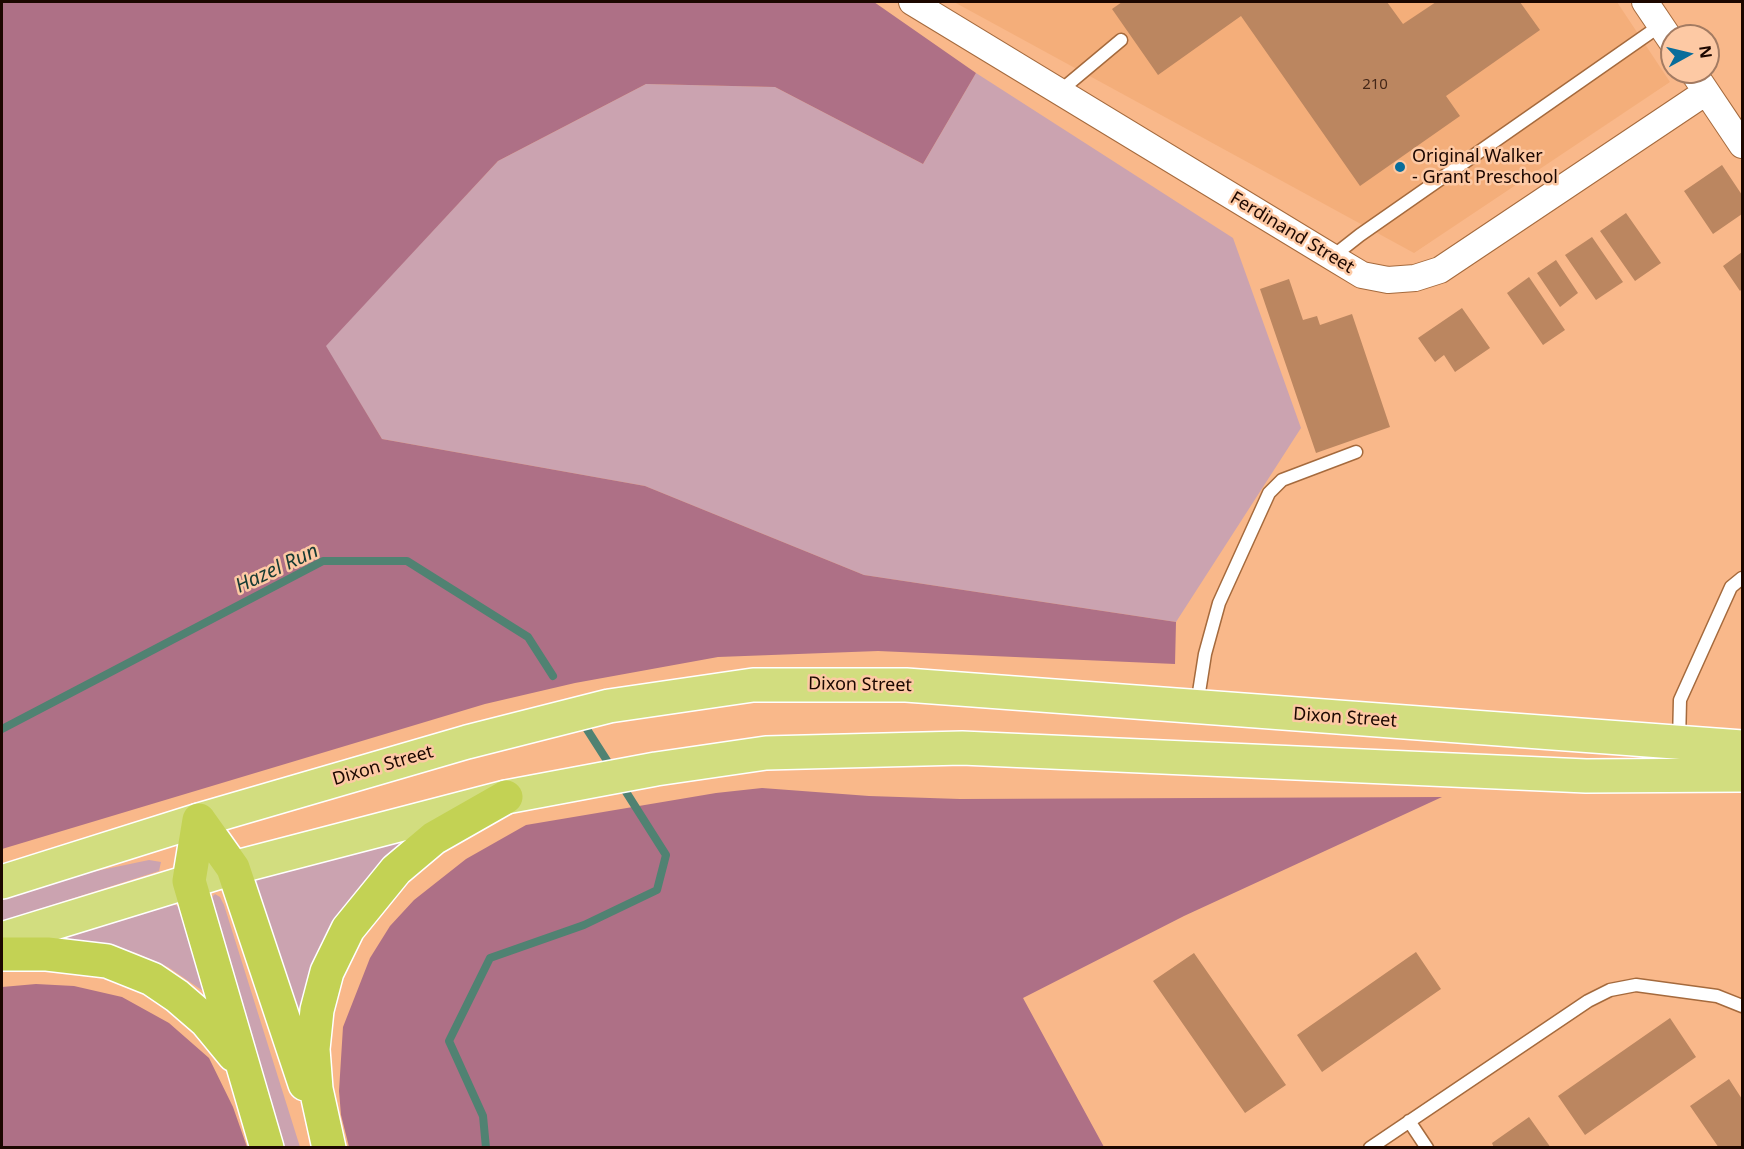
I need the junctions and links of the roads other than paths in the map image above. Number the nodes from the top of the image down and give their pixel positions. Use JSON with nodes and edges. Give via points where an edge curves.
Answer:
{"nodes":[{"id":1,"x":912,"y":2,"type":"edge"},
{"id":2,"x":1645,"y":2,"type":"edge"},
{"id":3,"x":1661,"y":24,"type":"edge"},
{"id":4,"x":1660,"y":38,"type":"edge"},
{"id":5,"x":1121,"y":40,"type":"dead end"},
{"id":6,"x":1697,"y":84,"type":"edge"},
{"id":7,"x":1701,"y":84,"type":"edge"},
{"id":8,"x":1060,"y":92,"type":"junction"},
{"id":9,"x":1743,"y":145,"type":"edge"},
{"id":10,"x":1332,"y":257,"type":"junction"},
{"id":11,"x":1356,"y":452,"type":"dead end"},
{"id":12,"x":1743,"y":578,"type":"edge"},
{"id":13,"x":1197,"y":706,"type":"junction"},
{"id":14,"x":1678,"y":743,"type":"junction"},
{"id":15,"x":1743,"y":747,"type":"edge"},
{"id":16,"x":1743,"y":775,"type":"edge"},
{"id":17,"x":1586,"y":776,"type":"junction"},
{"id":18,"x":1743,"y":791,"type":"edge"},
{"id":19,"x":506,"y":797,"type":"junction"},
{"id":20,"x":199,"y":819,"type":"junction"},
{"id":21,"x":233,"y":868,"type":"junction"},
{"id":22,"x":189,"y":881,"type":"junction"},
{"id":23,"x":2,"y":882,"type":"edge"},
{"id":24,"x":2,"y":939,"type":"edge"},
{"id":25,"x":2,"y":954,"type":"edge"},
{"id":26,"x":1743,"y":1006,"type":"edge"},
{"id":27,"x":243,"y":1066,"type":"junction"},
{"id":28,"x":1409,"y":1121,"type":"junction"},
{"id":29,"x":267,"y":1148,"type":"edge"},
{"id":30,"x":328,"y":1148,"type":"edge"},
{"id":31,"x":1370,"y":1148,"type":"edge"},
{"id":32,"x":1427,"y":1148,"type":"edge"}],
"edges":[{"from":1,"to":8,"type":"street","name":"Ferdinand Street"},
{"from":2,"to":3,"type":"street"},
{"from":4,"to":10,"type":"lane"},
{"from":5,"to":8,"type":"lane"},
{"from":6,"to":10,"type":"street","name":"Ferdinand Street","via":[[1440,270],[1415,278],[1388,280],[1362,275]]},
{"from":7,"to":9,"type":"street"},
{"from":8,"to":10,"type":"street","name":"Ferdinand Street"},
{"from":11,"to":13,"type":"lane","via":[[1282,480],[1269,493],[1219,603],[1205,654]]},
{"from":12,"to":14,"type":"lane","via":[[1731,586],[1680,700]]},
{"from":13,"to":14,"type":"main road","name":"Dixon Street"},
{"from":13,"to":20,"type":"main road","name":"Dixon Street","via":[[906,685],[753,685],[609,706],[467,742]]},
{"from":14,"to":15,"type":"main road","name":"Dixon Street"},
{"from":16,"to":17,"type":"main road"},
{"from":17,"to":18,"type":"main road","via":[[1697,790]]},
{"from":17,"to":19,"type":"main road","via":[[962,748],[737,756]]},
{"from":19,"to":21,"type":"main road"},
{"from":19,"to":30,"type":"highway","via":[[434,838],[396,870],[348,929],[327,972],[317,1010],[313,1049],[316,1089]]},
{"from":20,"to":21,"type":"highway"},
{"from":20,"to":22,"type":"highway"},
{"from":20,"to":23,"type":"main road","name":"Dixon Street"},
{"from":21,"to":22,"type":"main road"},
{"from":21,"to":30,"type":"highway"},
{"from":22,"to":24,"type":"main road"},
{"from":22,"to":27,"type":"highway"},
{"from":25,"to":27,"type":"highway","via":[[107,961],[152,979],[206,1021]]},
{"from":26,"to":28,"type":"lane","via":[[1717,996],[1636,985],[1610,990]]},
{"from":27,"to":29,"type":"highway"},
{"from":28,"to":31,"type":"lane"},
{"from":28,"to":32,"type":"lane"}]}
